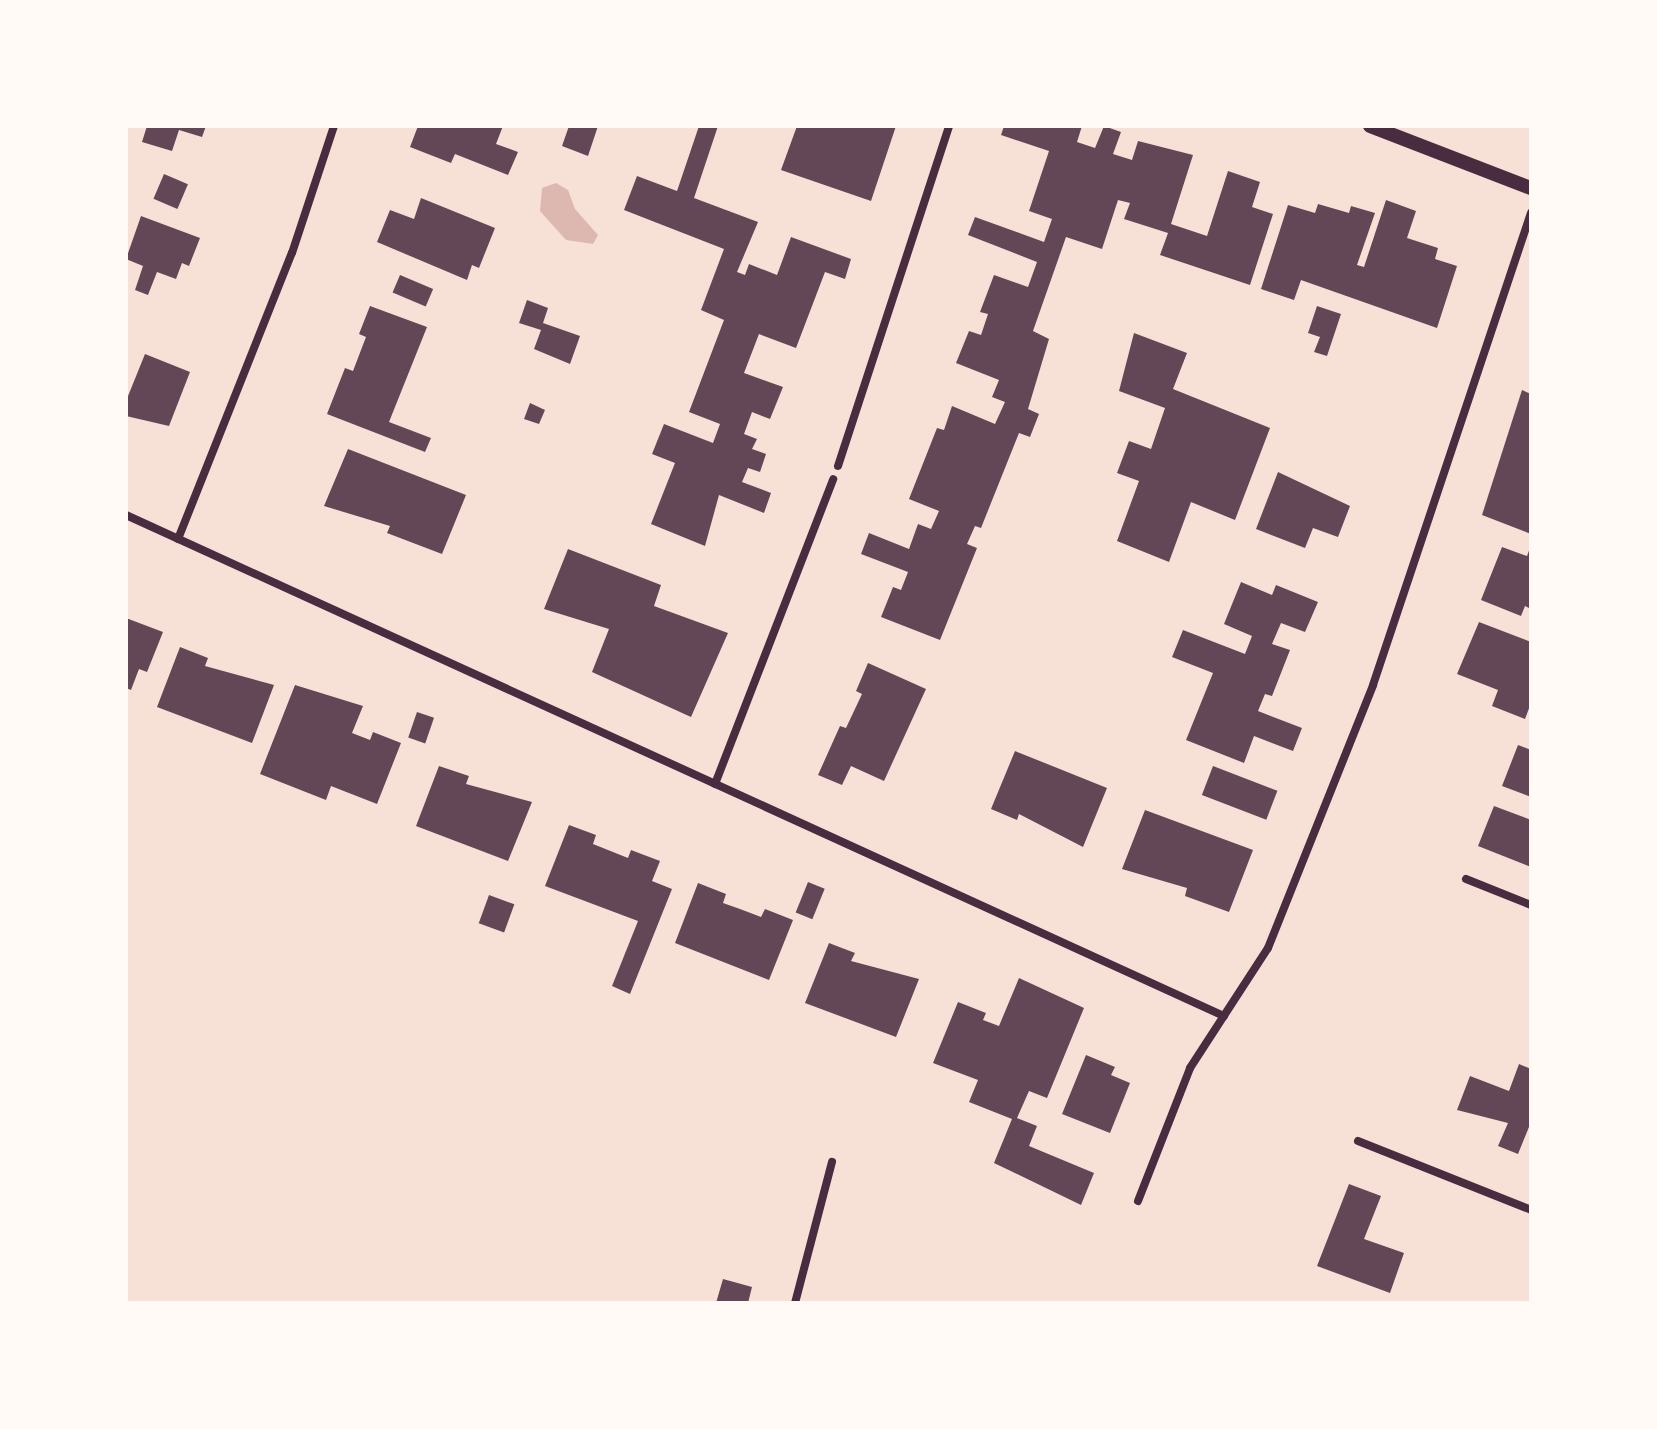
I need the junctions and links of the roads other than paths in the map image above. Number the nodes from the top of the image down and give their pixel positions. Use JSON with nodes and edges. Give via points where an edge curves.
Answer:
{"nodes":[{"id":1,"x":334,"y":126,"type":"edge"},
{"id":2,"x":949,"y":126,"type":"edge"},
{"id":3,"x":1370,"y":126,"type":"edge"},
{"id":4,"x":1531,"y":188,"type":"edge"},
{"id":5,"x":1531,"y":213,"type":"edge"},
{"id":6,"x":838,"y":466,"type":"dead end"},
{"id":7,"x":833,"y":479,"type":"dead end"},
{"id":8,"x":126,"y":515,"type":"edge"},
{"id":9,"x":178,"y":539,"type":"junction"},
{"id":10,"x":715,"y":784,"type":"junction"},
{"id":11,"x":1466,"y":879,"type":"dead end"},
{"id":12,"x":1531,"y":905,"type":"edge"},
{"id":13,"x":1224,"y":1016,"type":"junction"},
{"id":14,"x":1358,"y":1141,"type":"dead end"},
{"id":15,"x":832,"y":1162,"type":"dead end"},
{"id":16,"x":1138,"y":1201,"type":"dead end"},
{"id":17,"x":1531,"y":1210,"type":"edge"},
{"id":18,"x":795,"y":1303,"type":"edge"}],
"edges":[{"from":1,"to":9,"type":"street","via":[[292,253]]},
{"from":2,"to":6,"type":"street"},
{"from":3,"to":4,"type":"street"},
{"from":5,"to":13,"type":"street","via":[[1373,685],[1268,948]]},
{"from":7,"to":10,"type":"street"},
{"from":8,"to":9,"type":"street"},
{"from":9,"to":10,"type":"street"},
{"from":10,"to":13,"type":"street"},
{"from":11,"to":12,"type":"street"},
{"from":13,"to":16,"type":"street","via":[[1190,1068]]},
{"from":14,"to":17,"type":"street"},
{"from":15,"to":18,"type":"street"}]}
